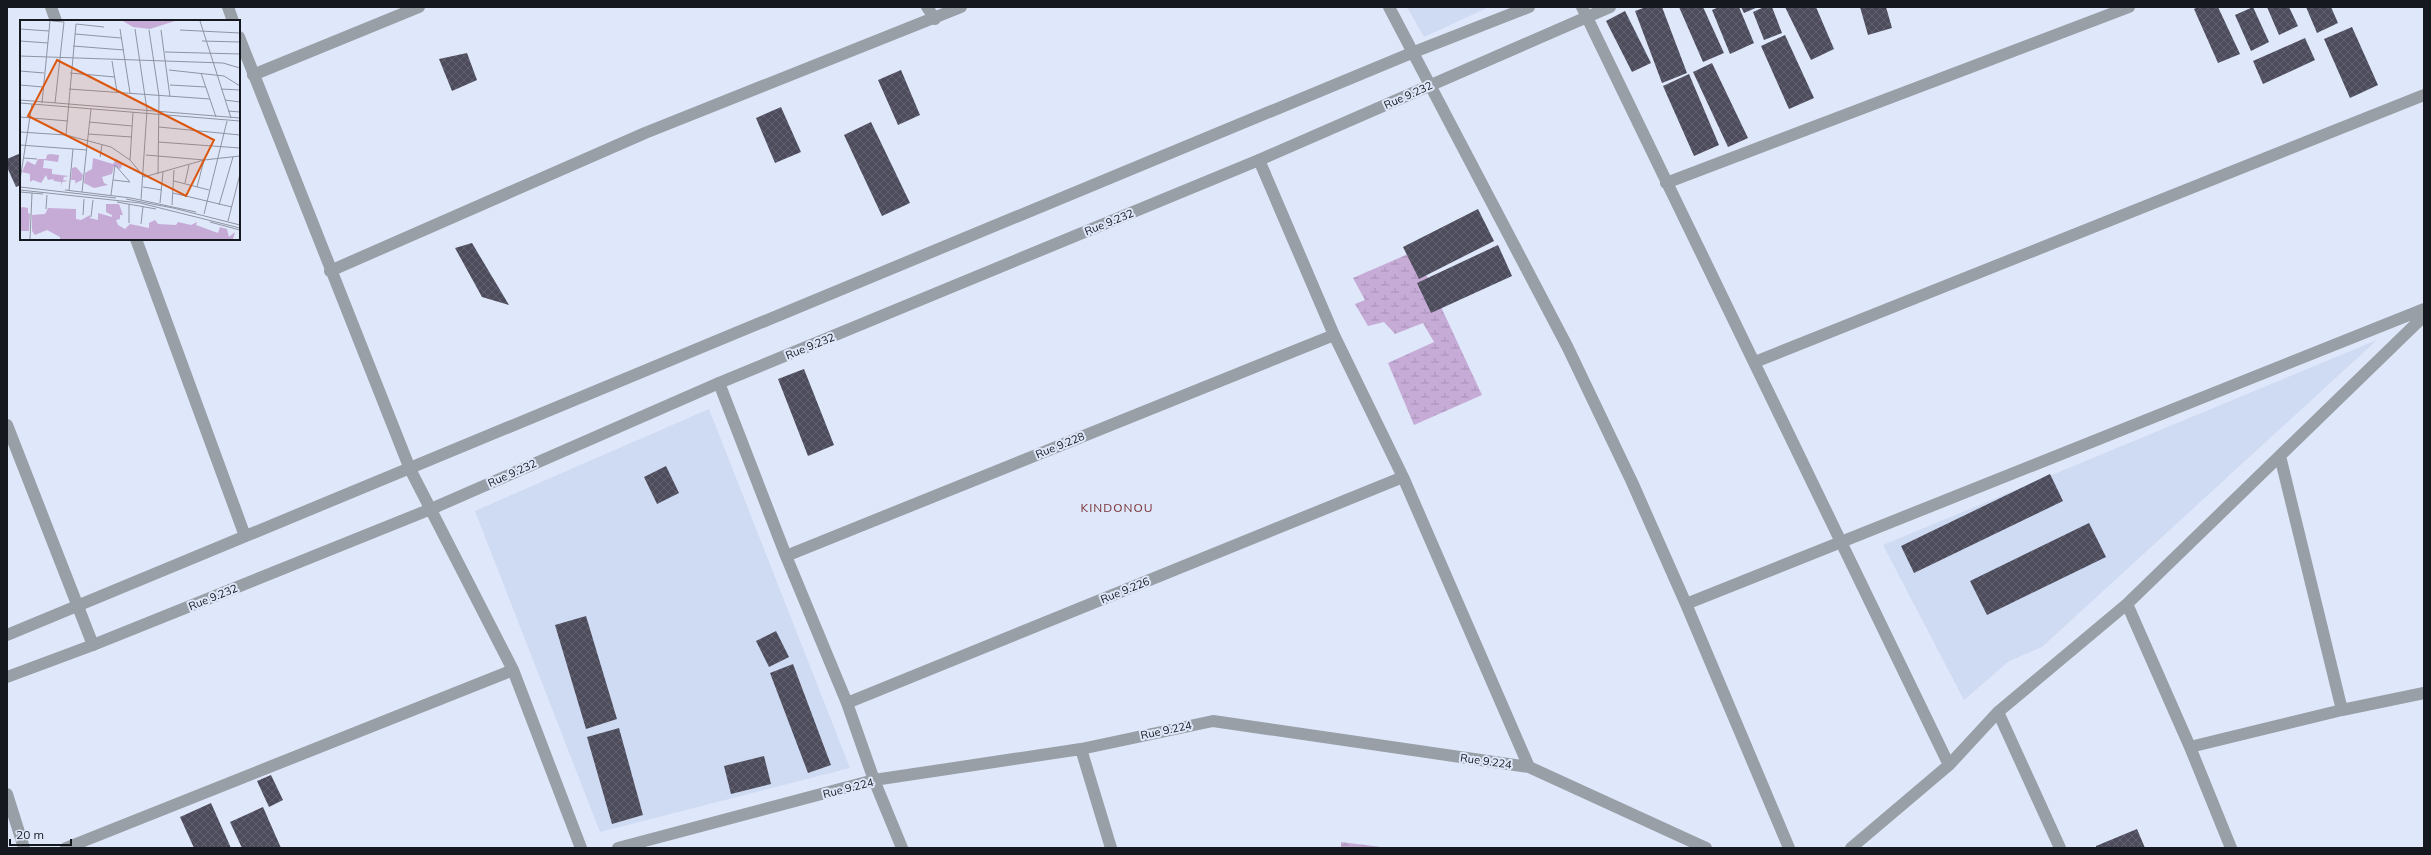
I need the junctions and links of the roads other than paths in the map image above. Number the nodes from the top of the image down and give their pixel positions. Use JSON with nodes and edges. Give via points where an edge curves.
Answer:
{"nodes":[{"id":1,"x":51,"y":7,"type":"edge"},
{"id":2,"x":228,"y":7,"type":"edge"},
{"id":3,"x":419,"y":7,"type":"edge"},
{"id":4,"x":927,"y":7,"type":"edge"},
{"id":5,"x":961,"y":7,"type":"edge"},
{"id":6,"x":1389,"y":7,"type":"edge"},
{"id":7,"x":1529,"y":7,"type":"edge"},
{"id":8,"x":1610,"y":7,"type":"edge"},
{"id":9,"x":2129,"y":7,"type":"edge"},
{"id":10,"x":1584,"y":12,"type":"edge"},
{"id":11,"x":935,"y":18,"type":"junction"},
{"id":12,"x":56,"y":20,"type":"edge"},
{"id":13,"x":233,"y":20,"type":"edge"},
{"id":14,"x":240,"y":40,"type":"edge"},
{"id":15,"x":1414,"y":52,"type":"junction"},
{"id":16,"x":253,"y":75,"type":"junction"},
{"id":17,"x":1432,"y":85,"type":"junction"},
{"id":18,"x":2424,"y":94,"type":"edge"},
{"id":19,"x":1259,"y":160,"type":"junction"},
{"id":20,"x":1666,"y":183,"type":"junction"},
{"id":21,"x":136,"y":240,"type":"edge"},
{"id":22,"x":330,"y":271,"type":"junction"},
{"id":23,"x":2424,"y":309,"type":"edge"},
{"id":24,"x":2424,"y":316,"type":"edge"},
{"id":25,"x":1334,"y":335,"type":"junction"},
{"id":26,"x":1755,"y":362,"type":"junction"},
{"id":27,"x":719,"y":383,"type":"junction"},
{"id":28,"x":7,"y":425,"type":"edge"},
{"id":29,"x":2280,"y":456,"type":"junction"},
{"id":30,"x":410,"y":469,"type":"junction"},
{"id":31,"x":1403,"y":477,"type":"junction"},
{"id":32,"x":431,"y":509,"type":"junction"},
{"id":33,"x":245,"y":536,"type":"junction"},
{"id":34,"x":1841,"y":541,"type":"junction"},
{"id":35,"x":786,"y":556,"type":"junction"},
{"id":36,"x":1686,"y":604,"type":"junction"},
{"id":37,"x":2127,"y":604,"type":"junction"},
{"id":38,"x":79,"y":606,"type":"junction"},
{"id":39,"x":7,"y":635,"type":"edge"},
{"id":40,"x":93,"y":645,"type":"junction"},
{"id":41,"x":513,"y":670,"type":"junction"},
{"id":42,"x":7,"y":677,"type":"edge"},
{"id":43,"x":2424,"y":693,"type":"edge"},
{"id":44,"x":847,"y":703,"type":"junction"},
{"id":45,"x":2342,"y":710,"type":"junction"},
{"id":46,"x":1998,"y":712,"type":"junction"},
{"id":47,"x":2190,"y":747,"type":"junction"},
{"id":48,"x":1081,"y":748,"type":"junction"},
{"id":49,"x":1949,"y":765,"type":"junction"},
{"id":50,"x":1529,"y":767,"type":"junction"},
{"id":51,"x":874,"y":780,"type":"junction"},
{"id":52,"x":7,"y":794,"type":"edge"},
{"id":53,"x":24,"y":848,"type":"edge"},
{"id":54,"x":66,"y":848,"type":"edge"},
{"id":55,"x":581,"y":848,"type":"edge"},
{"id":56,"x":618,"y":848,"type":"edge"},
{"id":57,"x":902,"y":848,"type":"edge"},
{"id":58,"x":1111,"y":848,"type":"edge"},
{"id":59,"x":1706,"y":848,"type":"edge"},
{"id":60,"x":1789,"y":848,"type":"edge"},
{"id":61,"x":1851,"y":848,"type":"edge"},
{"id":62,"x":2060,"y":848,"type":"edge"},
{"id":63,"x":2231,"y":848,"type":"edge"}],
"edges":[{"from":1,"to":12,"type":"street"},
{"from":2,"to":13,"type":"street"},
{"from":3,"to":16,"type":"street"},
{"from":4,"to":11,"type":"street"},
{"from":5,"to":11,"type":"street"},
{"from":6,"to":15,"type":"street"},
{"from":7,"to":15,"type":"street"},
{"from":8,"to":10,"type":"street","name":"Rue 9.232"},
{"from":9,"to":20,"type":"street"},
{"from":10,"to":17,"type":"street","name":"Rue 9.232"},
{"from":10,"to":20,"type":"street"},
{"from":11,"to":22,"type":"street","via":[[645,133]]},
{"from":14,"to":16,"type":"street"},
{"from":15,"to":17,"type":"street"},
{"from":15,"to":30,"type":"street"},
{"from":16,"to":22,"type":"street"},
{"from":17,"to":19,"type":"street","name":"Rue 9.232"},
{"from":17,"to":36,"type":"street","via":[[1570,353],[1632,482]]},
{"from":18,"to":26,"type":"street"},
{"from":19,"to":25,"type":"street"},
{"from":19,"to":27,"type":"street","name":"Rue 9.232"},
{"from":20,"to":26,"type":"street"},
{"from":21,"to":33,"type":"street"},
{"from":22,"to":30,"type":"street"},
{"from":23,"to":34,"type":"street"},
{"from":24,"to":29,"type":"street"},
{"from":25,"to":31,"type":"street"},
{"from":25,"to":35,"type":"street","name":"Rue 9.228"},
{"from":26,"to":34,"type":"street"},
{"from":27,"to":32,"type":"street","name":"Rue 9.232"},
{"from":27,"to":35,"type":"street"},
{"from":28,"to":38,"type":"street"},
{"from":29,"to":37,"type":"street"},
{"from":29,"to":45,"type":"street"},
{"from":30,"to":32,"type":"street"},
{"from":30,"to":33,"type":"street"},
{"from":31,"to":44,"type":"street","name":"Rue 9.226"},
{"from":31,"to":50,"type":"street"},
{"from":32,"to":40,"type":"street","name":"Rue 9.232"},
{"from":32,"to":41,"type":"street"},
{"from":33,"to":38,"type":"street"},
{"from":34,"to":36,"type":"street"},
{"from":34,"to":49,"type":"street"},
{"from":35,"to":44,"type":"street"},
{"from":36,"to":60,"type":"street"},
{"from":37,"to":46,"type":"street"},
{"from":37,"to":47,"type":"street"},
{"from":38,"to":39,"type":"street"},
{"from":38,"to":40,"type":"street"},
{"from":40,"to":42,"type":"street","name":"Rue 9.232"},
{"from":41,"to":54,"type":"street"},
{"from":41,"to":55,"type":"street"},
{"from":43,"to":45,"type":"street"},
{"from":44,"to":51,"type":"street"},
{"from":45,"to":47,"type":"street"},
{"from":46,"to":49,"type":"street"},
{"from":46,"to":62,"type":"street"},
{"from":47,"to":63,"type":"street"},
{"from":48,"to":50,"type":"street","name":"Rue 9.224","via":[[1213,720]]},
{"from":48,"to":51,"type":"street","name":"Rue 9.224"},
{"from":48,"to":58,"type":"street"},
{"from":49,"to":61,"type":"street"},
{"from":50,"to":59,"type":"street","name":"Rue 9.224"},
{"from":51,"to":56,"type":"street","name":"Rue 9.224"},
{"from":51,"to":57,"type":"street"},
{"from":52,"to":53,"type":"street"}]}
